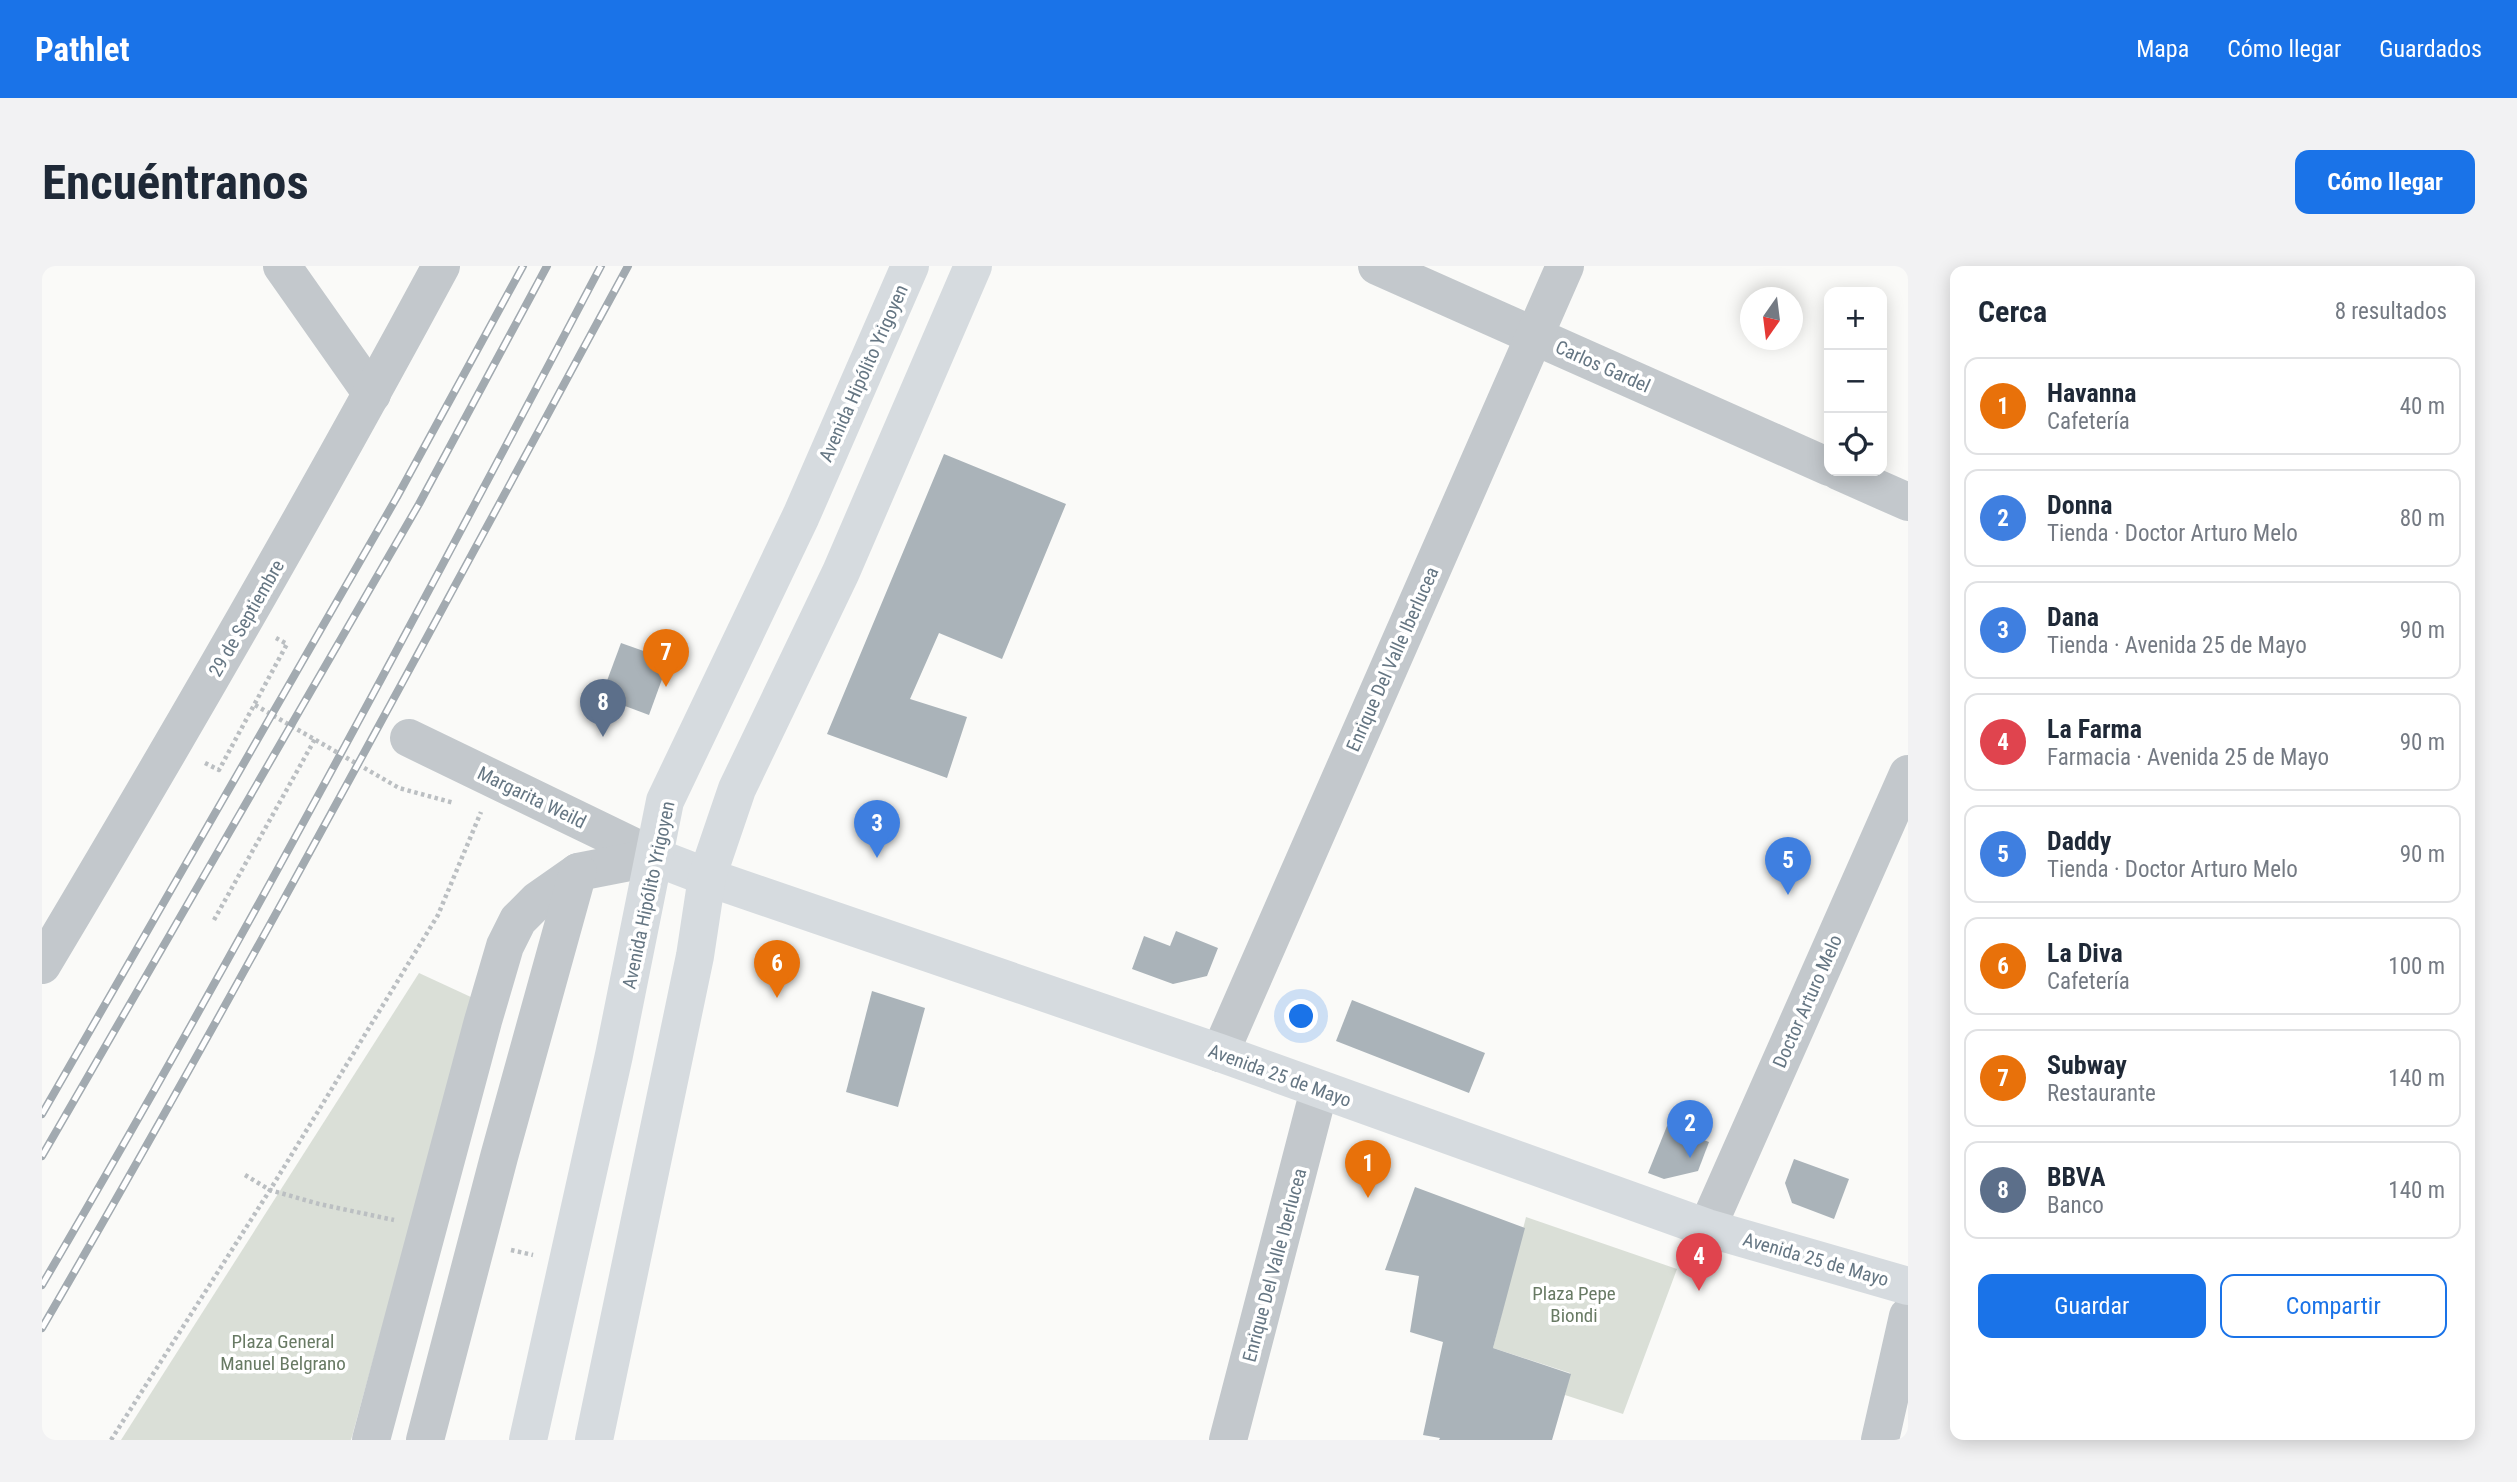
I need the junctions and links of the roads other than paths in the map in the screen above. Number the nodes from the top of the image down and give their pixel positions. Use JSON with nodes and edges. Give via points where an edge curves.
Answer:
{"nodes":[{"id":1,"x":282,"y":266,"type":"edge"},
{"id":2,"x":441,"y":266,"type":"edge"},
{"id":3,"x":910,"y":266,"type":"edge"},
{"id":4,"x":973,"y":266,"type":"edge"},
{"id":5,"x":1377,"y":266,"type":"edge"},
{"id":6,"x":1564,"y":266,"type":"edge"},
{"id":7,"x":1533,"y":335,"type":"junction"},
{"id":8,"x":372,"y":394,"type":"junction"},
{"id":9,"x":1824,"y":465,"type":"edge"},
{"id":10,"x":1849,"y":476,"type":"edge"},
{"id":11,"x":1908,"y":502,"type":"edge"},
{"id":12,"x":409,"y":738,"type":"dead end"},
{"id":13,"x":1908,"y":774,"type":"edge"},
{"id":14,"x":655,"y":857,"type":"junction"},
{"id":15,"x":578,"y":872,"type":"junction"},
{"id":16,"x":707,"y":877,"type":"junction"},
{"id":17,"x":42,"y":965,"type":"edge"},
{"id":18,"x":1220,"y":1053,"type":"junction"},
{"id":19,"x":1320,"y":1090,"type":"junction"},
{"id":20,"x":1707,"y":1228,"type":"junction"},
{"id":21,"x":1908,"y":1286,"type":"edge"},
{"id":22,"x":1908,"y":1316,"type":"edge"},
{"id":23,"x":371,"y":1440,"type":"edge"},
{"id":24,"x":425,"y":1440,"type":"edge"},
{"id":25,"x":528,"y":1440,"type":"edge"},
{"id":26,"x":594,"y":1440,"type":"edge"},
{"id":27,"x":1228,"y":1440,"type":"edge"},
{"id":28,"x":1880,"y":1440,"type":"edge"}],
"edges":[{"from":1,"to":8,"type":"street"},
{"from":2,"to":8,"type":"street","name":"29 de Septiembre"},
{"from":3,"to":14,"type":"main road","name":"Avenida Hipólito Yrigoyen","via":[[801,516],[665,801]]},
{"from":4,"to":16,"type":"main road","via":[[841,572],[737,789]]},
{"from":5,"to":7,"type":"street","name":"Carlos Gardel"},
{"from":6,"to":7,"type":"street","name":"Enrique Del Valle Iberlucea"},
{"from":7,"to":9,"type":"street","name":"Carlos Gardel"},
{"from":7,"to":18,"type":"street","name":"Enrique Del Valle Iberlucea"},
{"from":8,"to":17,"type":"street","name":"29 de Septiembre","via":[[173,746]]},
{"from":10,"to":11,"type":"street"},
{"from":12,"to":14,"type":"street","name":"Margarita Weild"},
{"from":13,"to":20,"type":"street","name":"Doctor Arturo Melo"},
{"from":14,"to":15,"type":"street"},
{"from":14,"to":16,"type":"main road","name":"Avenida 25 de Mayo"},
{"from":14,"to":25,"type":"main road","name":"Avenida Hipólito Yrigoyen"},
{"from":15,"to":23,"type":"street","via":[[518,920],[505,946]]},
{"from":15,"to":24,"type":"street"},
{"from":16,"to":18,"type":"main road","name":"Avenida 25 de Mayo"},
{"from":16,"to":26,"type":"main road","via":[[695,956]]},
{"from":18,"to":19,"type":"main road","name":"Avenida 25 de Mayo"},
{"from":19,"to":20,"type":"main road","name":"Avenida 25 de Mayo"},
{"from":19,"to":27,"type":"street","name":"Enrique Del Valle Iberlucea"},
{"from":20,"to":21,"type":"main road","name":"Avenida 25 de Mayo"},
{"from":22,"to":28,"type":"street"}]}
